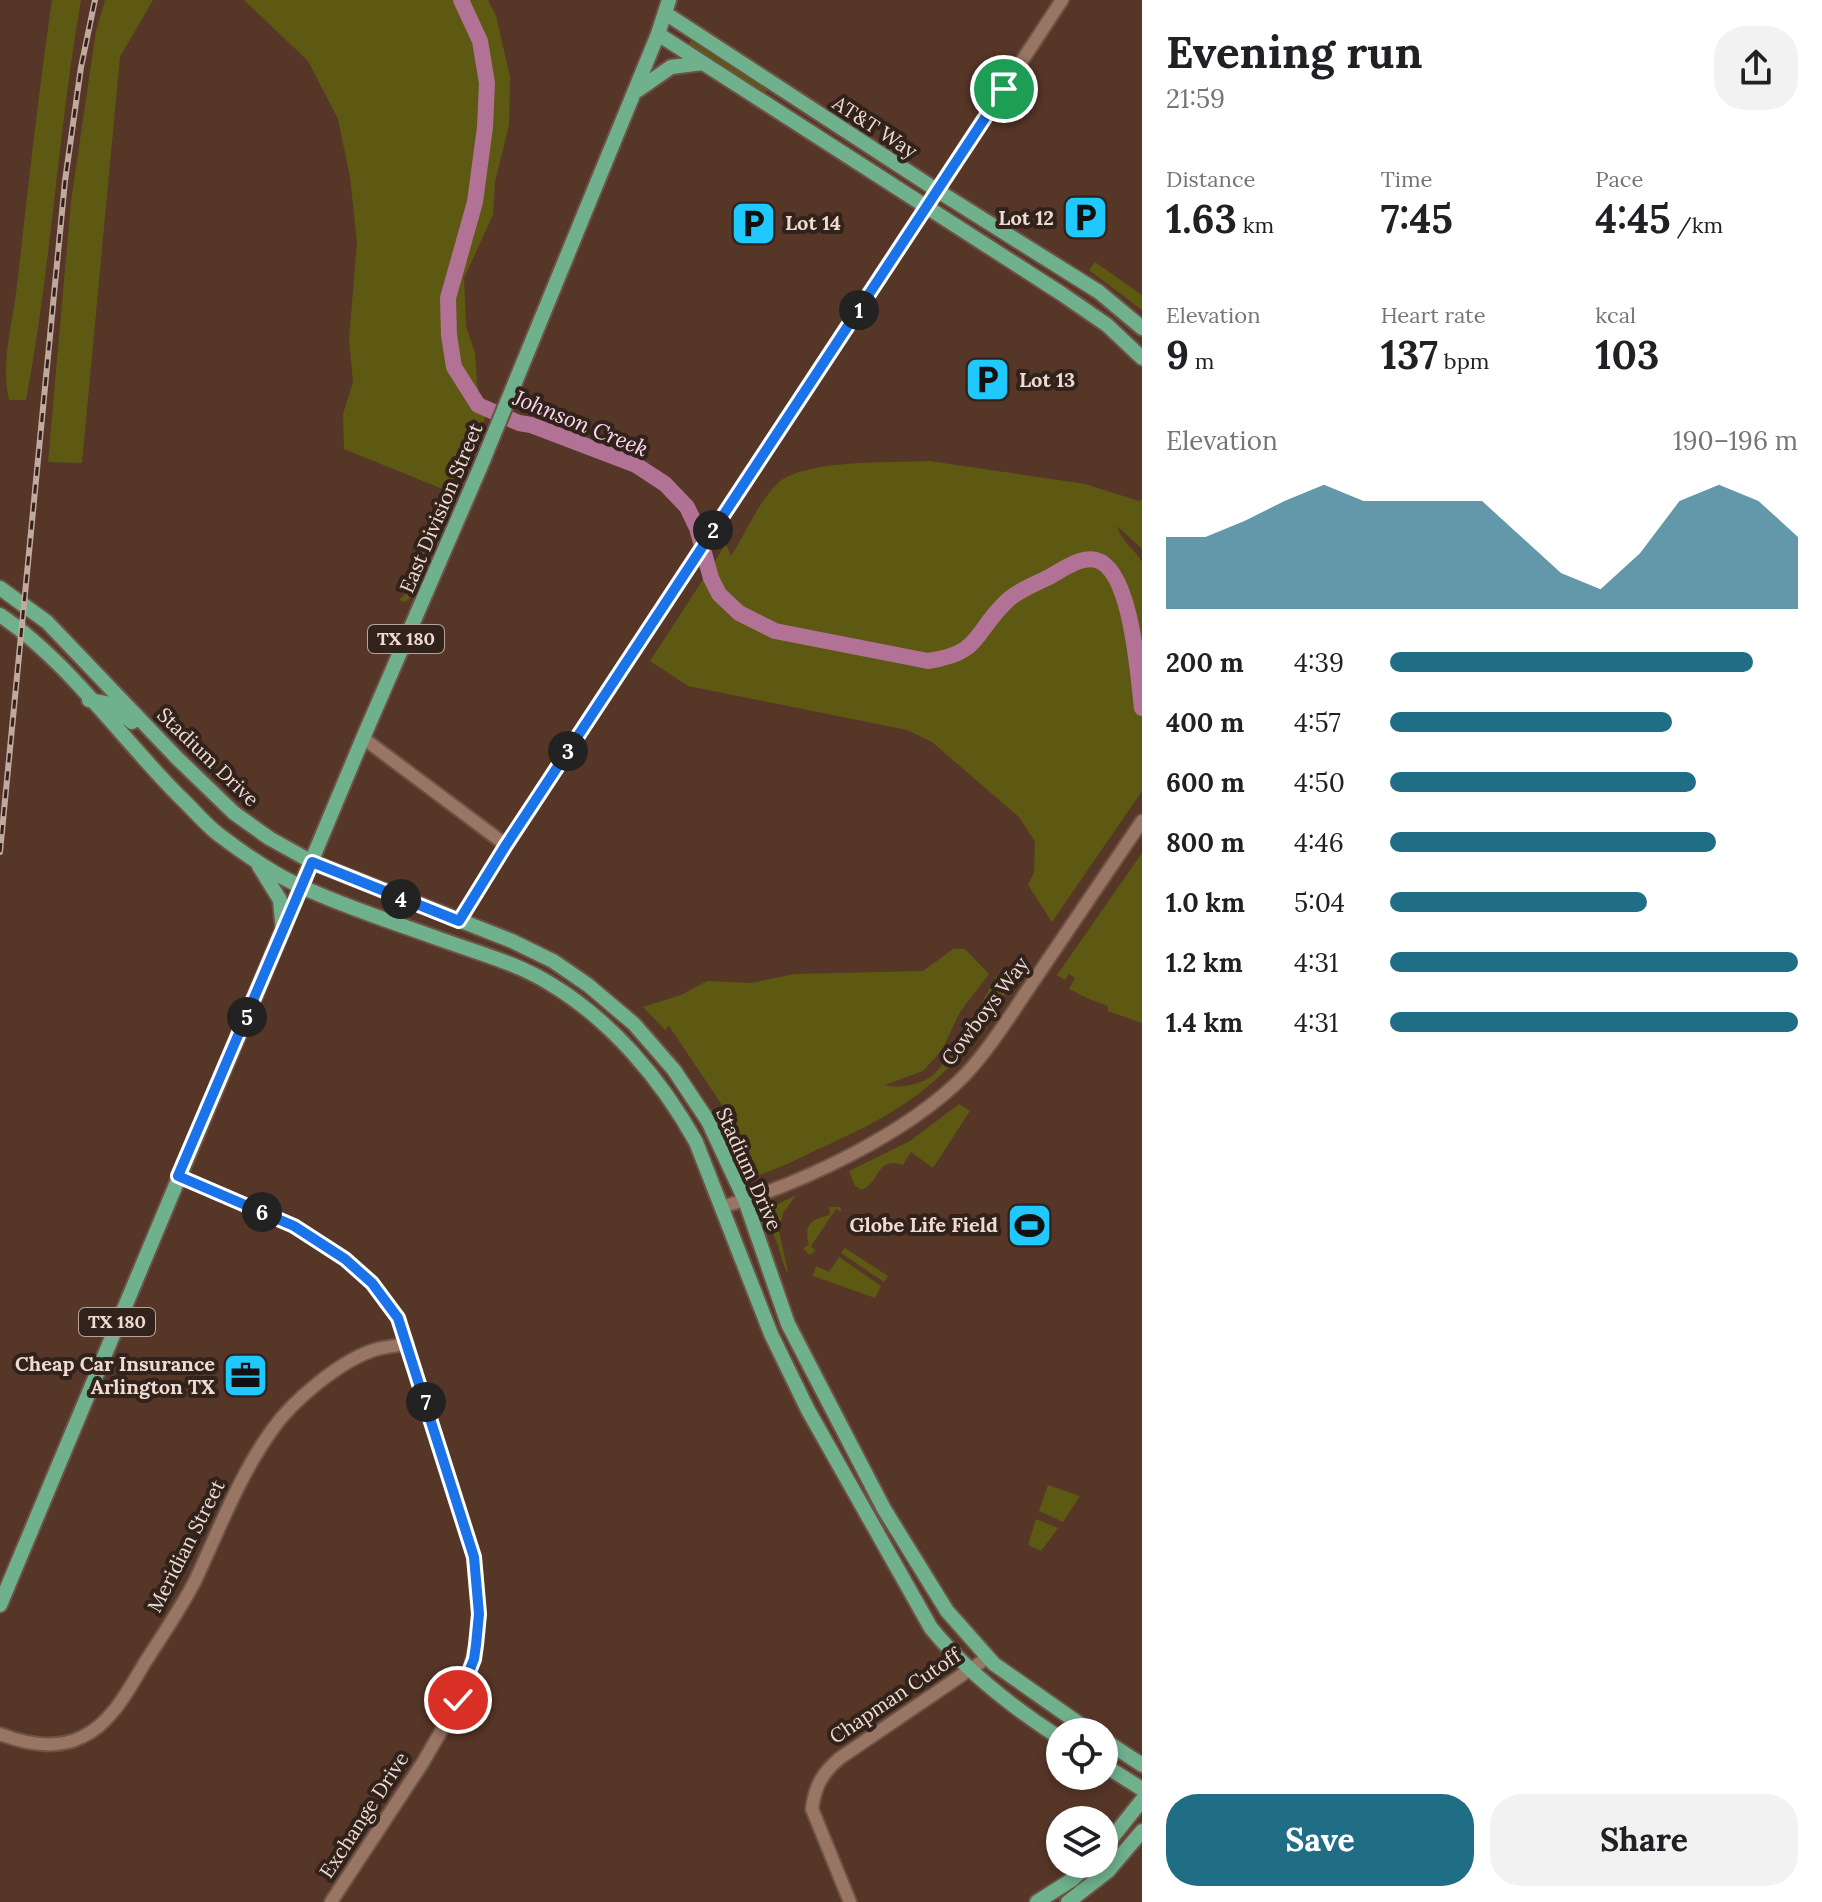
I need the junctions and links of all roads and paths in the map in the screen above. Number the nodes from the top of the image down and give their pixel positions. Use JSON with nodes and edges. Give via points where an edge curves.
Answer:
{"nodes":[{"id":1,"x":1062,"y":0,"type":"edge"},
{"id":2,"x":667,"y":6,"type":"edge"},
{"id":3,"x":658,"y":34,"type":"junction"},
{"id":4,"x":703,"y":63,"type":"junction"},
{"id":5,"x":634,"y":92,"type":"junction"},
{"id":6,"x":938,"y":191,"type":"junction"},
{"id":7,"x":927,"y":207,"type":"junction"},
{"id":8,"x":1142,"y":328,"type":"edge"},
{"id":9,"x":1142,"y":358,"type":"edge"},
{"id":10,"x":0,"y":588,"type":"edge"},
{"id":11,"x":0,"y":615,"type":"edge"},
{"id":12,"x":89,"y":700,"type":"junction"},
{"id":13,"x":363,"y":738,"type":"junction"},
{"id":14,"x":165,"y":745,"type":"junction"},
{"id":15,"x":1142,"y":821,"type":"edge"},
{"id":16,"x":506,"y":845,"type":"junction"},
{"id":17,"x":254,"y":859,"type":"junction"},
{"id":18,"x":312,"y":862,"type":"junction"},
{"id":19,"x":302,"y":887,"type":"junction"},
{"id":20,"x":459,"y":921,"type":"junction"},
{"id":21,"x":283,"y":931,"type":"junction"},
{"id":22,"x":615,"y":1008,"type":"junction"},
{"id":23,"x":601,"y":1022,"type":"junction"},
{"id":24,"x":178,"y":1176,"type":"junction"},
{"id":25,"x":745,"y":1200,"type":"junction"},
{"id":26,"x":722,"y":1207,"type":"junction"},
{"id":27,"x":407,"y":1344,"type":"junction"},
{"id":28,"x":884,"y":1509,"type":"junction"},
{"id":29,"x":869,"y":1518,"type":"junction"},
{"id":30,"x":0,"y":1605,"type":"edge"},
{"id":31,"x":987,"y":1658,"type":"junction"},
{"id":32,"x":970,"y":1669,"type":"junction"},
{"id":33,"x":1070,"y":1718,"type":"edge"},
{"id":34,"x":1046,"y":1728,"type":"edge"},
{"id":35,"x":0,"y":1734,"type":"edge"},
{"id":36,"x":1118,"y":1749,"type":"edge"},
{"id":37,"x":1142,"y":1765,"type":"edge"},
{"id":38,"x":1118,"y":1774,"type":"edge"},
{"id":39,"x":1142,"y":1789,"type":"edge"},
{"id":40,"x":1142,"y":1800,"type":"edge"},
{"id":41,"x":1118,"y":1830,"type":"edge"},
{"id":42,"x":1142,"y":1831,"type":"edge"},
{"id":43,"x":1074,"y":1878,"type":"edge"},
{"id":44,"x":331,"y":1902,"type":"edge"},
{"id":45,"x":850,"y":1902,"type":"edge"},
{"id":46,"x":1037,"y":1902,"type":"edge"},
{"id":47,"x":1068,"y":1902,"type":"edge"}],
"edges":[{"from":1,"to":6,"type":"street"},
{"from":2,"to":3,"type":"main road","name":"East Division Street","number":"TX 180"},
{"from":2,"to":6,"type":"main road","name":"AT&T Way"},
{"from":3,"to":4,"type":"main road","name":"AT&T Way"},
{"from":3,"to":5,"type":"main road","name":"East Division Street","number":"TX 180"},
{"from":4,"to":5,"type":"main road","via":[[671,67]]},
{"from":4,"to":7,"type":"main road","name":"AT&T Way"},
{"from":5,"to":13,"type":"main road","name":"East Division Street","number":"TX 180"},
{"from":6,"to":7,"type":"street"},
{"from":6,"to":8,"type":"main road","name":"AT&T Way","via":[[1099,292]]},
{"from":7,"to":9,"type":"main road","via":[[1107,325]]},
{"from":7,"to":16,"type":"street"},
{"from":10,"to":14,"type":"main road","name":"Stadium Drive","via":[[47,622]]},
{"from":11,"to":12,"type":"main road","name":"Stadium Drive","via":[[28,635]]},
{"from":12,"to":14,"type":"main road","via":[[110,704]]},
{"from":12,"to":17,"type":"main road","name":"Stadium Drive","via":[[215,832]]},
{"from":13,"to":16,"type":"street"},
{"from":13,"to":18,"type":"main road","name":"East Division Street","number":"TX 180"},
{"from":14,"to":18,"type":"main road","name":"Stadium Drive","via":[[234,813]]},
{"from":15,"to":25,"type":"street","name":"Cowboys Way","via":[[966,1073],[905,1124]]},
{"from":16,"to":20,"type":"street"},
{"from":17,"to":19,"type":"main road","name":"Stadium Drive"},
{"from":17,"to":21,"type":"main road","via":[[277,892]]},
{"from":18,"to":19,"type":"main road","name":"East Division Street","number":"TX 180"},
{"from":18,"to":20,"type":"main road","name":"Stadium Drive"},
{"from":19,"to":21,"type":"main road","name":"East Division Street","number":"TX 180"},
{"from":19,"to":23,"type":"main road","name":"Stadium Drive","via":[[510,964],[548,982]]},
{"from":20,"to":22,"type":"main road","name":"Stadium Drive","via":[[553,961]]},
{"from":21,"to":24,"type":"main road","name":"East Division Street","number":"TX 180"},
{"from":22,"to":23,"type":"main road"},
{"from":22,"to":25,"type":"main road","name":"Stadium Drive","via":[[674,1070],[708,1121]]},
{"from":23,"to":26,"type":"main road","name":"Stadium Drive","via":[[680,1113]]},
{"from":24,"to":27,"type":"street","name":"Exchange Drive","via":[[294,1226],[345,1259],[372,1283],[398,1318]]},
{"from":24,"to":30,"type":"main road","name":"East Division Street","number":"TX 180"},
{"from":25,"to":26,"type":"street","name":"Cowboys Way"},
{"from":25,"to":28,"type":"main road","name":"Stadium Drive","via":[[788,1324]]},
{"from":26,"to":29,"type":"main road","name":"Stadium Drive","via":[[771,1334]]},
{"from":27,"to":35,"type":"street","name":"Meridian Street","via":[[372,1350],[343,1365],[272,1429],[192,1585],[129,1689],[96,1729],[69,1742],[43,1745]]},
{"from":27,"to":44,"type":"street","name":"Exchange Drive","via":[[474,1557],[476,1645],[454,1709]]},
{"from":28,"to":29,"type":"main road"},
{"from":28,"to":31,"type":"main road","name":"Stadium Drive","via":[[947,1611]]},
{"from":29,"to":32,"type":"main road","name":"Stadium Drive","via":[[931,1628]]},
{"from":31,"to":32,"type":"street","name":"Chapman Cutoff"},
{"from":31,"to":33,"type":"main road","name":"Stadium Drive"},
{"from":32,"to":34,"type":"main road","name":"Stadium Drive"},
{"from":32,"to":45,"type":"street","name":"Chapman Cutoff","via":[[840,1758],[820,1778],[812,1809]]},
{"from":36,"to":37,"type":"main road"},
{"from":38,"to":39,"type":"main road"},
{"from":40,"to":41,"type":"main road"},
{"from":42,"to":47,"type":"main road","via":[[1108,1871]]},
{"from":43,"to":46,"type":"main road"}]}
